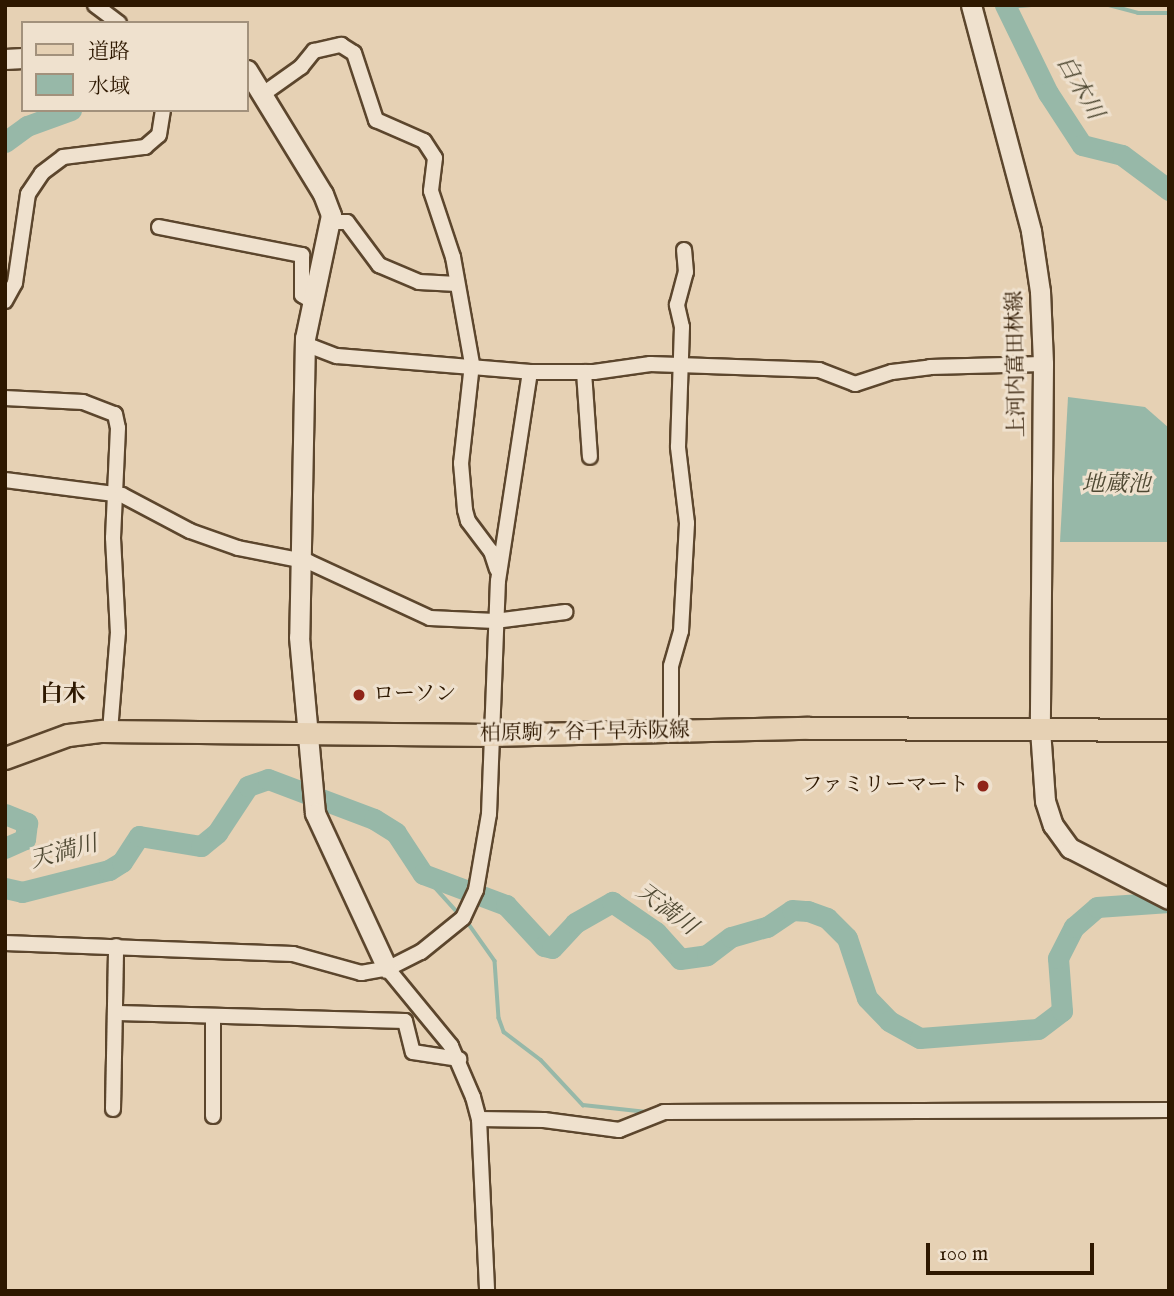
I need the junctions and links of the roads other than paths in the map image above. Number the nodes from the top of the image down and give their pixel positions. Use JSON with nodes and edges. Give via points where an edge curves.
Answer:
{"nodes":[{"id":1,"x":95,"y":5,"type":"edge"},
{"id":2,"x":971,"y":5,"type":"edge"},
{"id":3,"x":116,"y":21,"type":"edge"},
{"id":4,"x":248,"y":72,"type":"edge"},
{"id":5,"x":263,"y":94,"type":"junction"},
{"id":6,"x":163,"y":112,"type":"edge"},
{"id":7,"x":332,"y":222,"type":"junction"},
{"id":8,"x":159,"y":227,"type":"dead end"},
{"id":9,"x":684,"y":250,"type":"dead end"},
{"id":10,"x":457,"y":284,"type":"junction"},
{"id":11,"x":310,"y":299,"type":"junction"},
{"id":12,"x":5,"y":301,"type":"edge"},
{"id":13,"x":305,"y":344,"type":"junction"},
{"id":14,"x":472,"y":364,"type":"junction"},
{"id":15,"x":1043,"y":364,"type":"junction"},
{"id":16,"x":681,"y":367,"type":"junction"},
{"id":17,"x":530,"y":372,"type":"junction"},
{"id":18,"x":584,"y":372,"type":"junction"},
{"id":19,"x":5,"y":398,"type":"edge"},
{"id":20,"x":590,"y":457,"type":"dead end"},
{"id":21,"x":5,"y":480,"type":"edge"},
{"id":22,"x":116,"y":495,"type":"junction"},
{"id":23,"x":299,"y":559,"type":"junction"},
{"id":24,"x":498,"y":581,"type":"junction"},
{"id":25,"x":565,"y":612,"type":"dead end"},
{"id":26,"x":495,"y":621,"type":"junction"},
{"id":27,"x":1040,"y":729,"type":"junction"},
{"id":28,"x":1169,"y":730,"type":"edge"},
{"id":29,"x":110,"y":731,"type":"junction"},
{"id":30,"x":308,"y":733,"type":"junction"},
{"id":31,"x":671,"y":733,"type":"junction"},
{"id":32,"x":490,"y":735,"type":"junction"},
{"id":33,"x":5,"y":758,"type":"edge"},
{"id":34,"x":1160,"y":895,"type":"edge"},
{"id":35,"x":5,"y":943,"type":"edge"},
{"id":36,"x":116,"y":946,"type":"junction"},
{"id":37,"x":387,"y":968,"type":"junction"},
{"id":38,"x":118,"y":1013,"type":"junction"},
{"id":39,"x":213,"y":1017,"type":"junction"},
{"id":40,"x":459,"y":1059,"type":"junction"},
{"id":41,"x":113,"y":1109,"type":"dead end"},
{"id":42,"x":1169,"y":1111,"type":"edge"},
{"id":43,"x":213,"y":1116,"type":"dead end"},
{"id":44,"x":480,"y":1119,"type":"junction"},
{"id":45,"x":487,"y":1291,"type":"edge"}],
"edges":[{"from":1,"to":3,"type":"street"},
{"from":2,"to":15,"type":"street","name":"上河内富田林線","via":[[1031,231]]},
{"from":4,"to":5,"type":"street"},
{"from":5,"to":7,"type":"street","via":[[323,194]]},
{"from":5,"to":10,"type":"street","via":[[301,67],[314,51],[341,45],[354,52],[376,120],[424,141],[435,158],[431,191]]},
{"from":6,"to":12,"type":"street","via":[[159,135],[145,146],[63,157],[42,173],[28,194],[15,283]]},
{"from":7,"to":10,"type":"street","via":[[346,222],[379,265],[419,282]]},
{"from":7,"to":11,"type":"street"},
{"from":8,"to":11,"type":"street","via":[[302,255],[302,295]]},
{"from":9,"to":16,"type":"street","via":[[686,272],[677,305],[682,327]]},
{"from":10,"to":14,"type":"street"},
{"from":11,"to":13,"type":"street"},
{"from":13,"to":14,"type":"street","via":[[337,356]]},
{"from":13,"to":23,"type":"street"},
{"from":14,"to":17,"type":"street"},
{"from":14,"to":24,"type":"street","via":[[461,463],[465,510],[491,551]]},
{"from":15,"to":16,"type":"street","via":[[930,367],[892,372],[855,384],[819,370]]},
{"from":15,"to":27,"type":"street","name":"上河内富田林線"},
{"from":16,"to":18,"type":"street","via":[[650,364]]},
{"from":16,"to":31,"type":"street","via":[[678,447],[687,523],[681,631],[671,666]]},
{"from":17,"to":18,"type":"street"},
{"from":17,"to":24,"type":"street"},
{"from":18,"to":20,"type":"street"},
{"from":19,"to":22,"type":"street","via":[[83,402],[115,414]]},
{"from":21,"to":22,"type":"street"},
{"from":22,"to":23,"type":"street","via":[[167,521],[238,548]]},
{"from":22,"to":29,"type":"street","via":[[113,538],[118,632]]},
{"from":23,"to":26,"type":"street","via":[[419,615]]},
{"from":23,"to":30,"type":"street","via":[[298,619]]},
{"from":24,"to":26,"type":"street"},
{"from":25,"to":26,"type":"street"},
{"from":26,"to":32,"type":"street"},
{"from":27,"to":28,"type":"main road","name":"柏原駒ヶ谷千早赤阪線"},
{"from":27,"to":31,"type":"main road","name":"柏原駒ヶ谷千早赤阪線"},
{"from":27,"to":34,"type":"street","name":"上河内富田林線","via":[[1045,801],[1053,825],[1085,859]]},
{"from":29,"to":30,"type":"main road","name":"柏原駒ヶ谷千早赤阪線"},
{"from":29,"to":33,"type":"main road","name":"柏原駒ヶ谷千早赤阪線","via":[[68,735]]},
{"from":30,"to":32,"type":"main road","name":"柏原駒ヶ谷千早赤阪線"},
{"from":30,"to":37,"type":"street","via":[[311,795],[319,830]]},
{"from":31,"to":32,"type":"main road","name":"柏原駒ヶ谷千早赤阪線"},
{"from":32,"to":37,"type":"street","via":[[489,814],[470,907],[434,943]]},
{"from":35,"to":36,"type":"street"},
{"from":36,"to":37,"type":"street","via":[[293,954],[361,973]]},
{"from":36,"to":38,"type":"street"},
{"from":37,"to":40,"type":"street"},
{"from":38,"to":39,"type":"street"},
{"from":38,"to":41,"type":"street","via":[[113,1024]]},
{"from":39,"to":40,"type":"street","via":[[405,1021],[413,1052]]},
{"from":39,"to":43,"type":"street"},
{"from":40,"to":44,"type":"street"},
{"from":42,"to":44,"type":"street","via":[[664,1112],[619,1130],[544,1120]]},
{"from":44,"to":45,"type":"street"}]}
